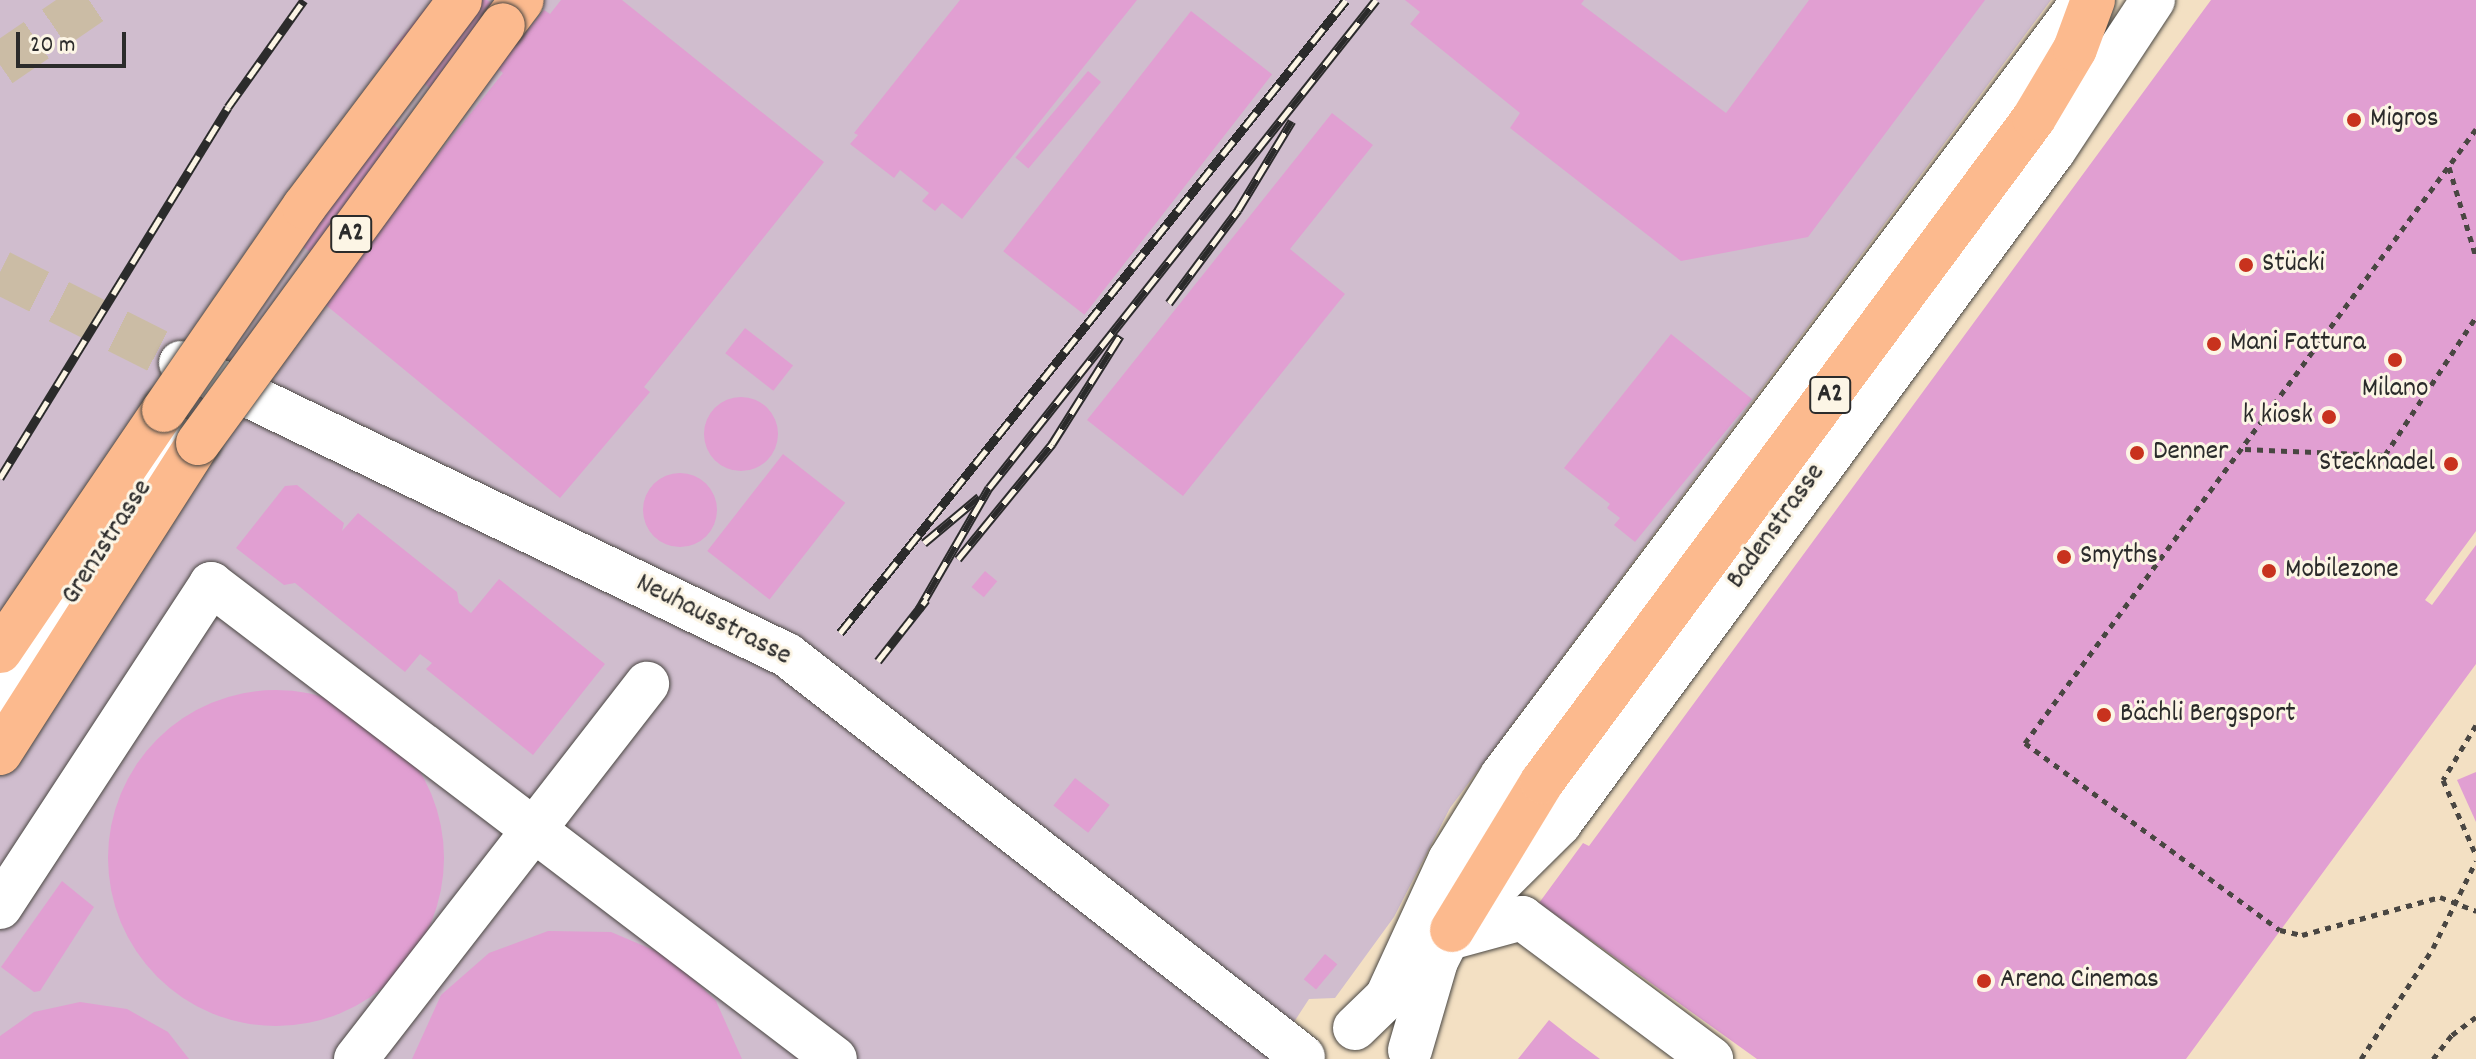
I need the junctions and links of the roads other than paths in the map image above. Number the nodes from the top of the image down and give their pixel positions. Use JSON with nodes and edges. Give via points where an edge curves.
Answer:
{"nodes":[{"id":1,"x":460,"y":0,"type":"edge"},
{"id":2,"x":522,"y":0,"type":"edge"},
{"id":3,"x":2084,"y":0,"type":"edge"},
{"id":4,"x":2093,"y":0,"type":"edge"},
{"id":5,"x":2153,"y":0,"type":"edge"},
{"id":6,"x":181,"y":363,"type":"tunnel mouth"},
{"id":7,"x":224,"y":384,"type":"junction"},
{"id":8,"x":0,"y":651,"type":"edge"},
{"id":9,"x":647,"y":684,"type":"dead end"},
{"id":10,"x":0,"y":707,"type":"edge"},
{"id":11,"x":0,"y":753,"type":"edge"},
{"id":12,"x":533,"y":829,"type":"junction"},
{"id":13,"x":0,"y":907,"type":"edge"},
{"id":14,"x":1449,"y":935,"type":"junction"},
{"id":15,"x":1355,"y":1028,"type":"junction"},
{"id":16,"x":1413,"y":1055,"type":"edge"},
{"id":17,"x":1302,"y":1058,"type":"edge"},
{"id":18,"x":356,"y":1059,"type":"edge"},
{"id":19,"x":835,"y":1059,"type":"edge"},
{"id":20,"x":1711,"y":1059,"type":"edge"}],
"edges":[{"from":1,"to":8,"type":"highway","number":"A2","bridge":true,"via":[[304,207]]},
{"from":2,"to":11,"type":"highway","number":"A2","bridge":true,"via":[[198,443]]},
{"from":3,"to":15,"type":"street","via":[[1502,776],[1450,860],[1387,997]]},
{"from":4,"to":14,"type":"highway","number":"A2","via":[[2075,49],[2034,118],[1509,831]]},
{"from":5,"to":14,"type":"street","name":"Badenstrasse","via":[[2054,150],[1559,824]]},
{"from":6,"to":7,"type":"street","name":"Neuhausstrasse"},
{"from":7,"to":10,"type":"street","name":"Grenzstrasse","via":[[147,481]]},
{"from":7,"to":17,"type":"street","name":"Neuhausstrasse","via":[[787,655]]},
{"from":9,"to":12,"type":"street"},
{"from":12,"to":13,"type":"street","via":[[211,584]]},
{"from":12,"to":18,"type":"street"},
{"from":12,"to":19,"type":"street"},
{"from":14,"to":16,"type":"street","name":"Badenstrasse"},
{"from":14,"to":20,"type":"street","via":[[1522,918]]},
{"from":15,"to":16,"type":"street","via":[[1391,1035]]},
{"from":15,"to":17,"type":"street","name":"Neuhausstrasse","via":[[1317,1042]]}]}
